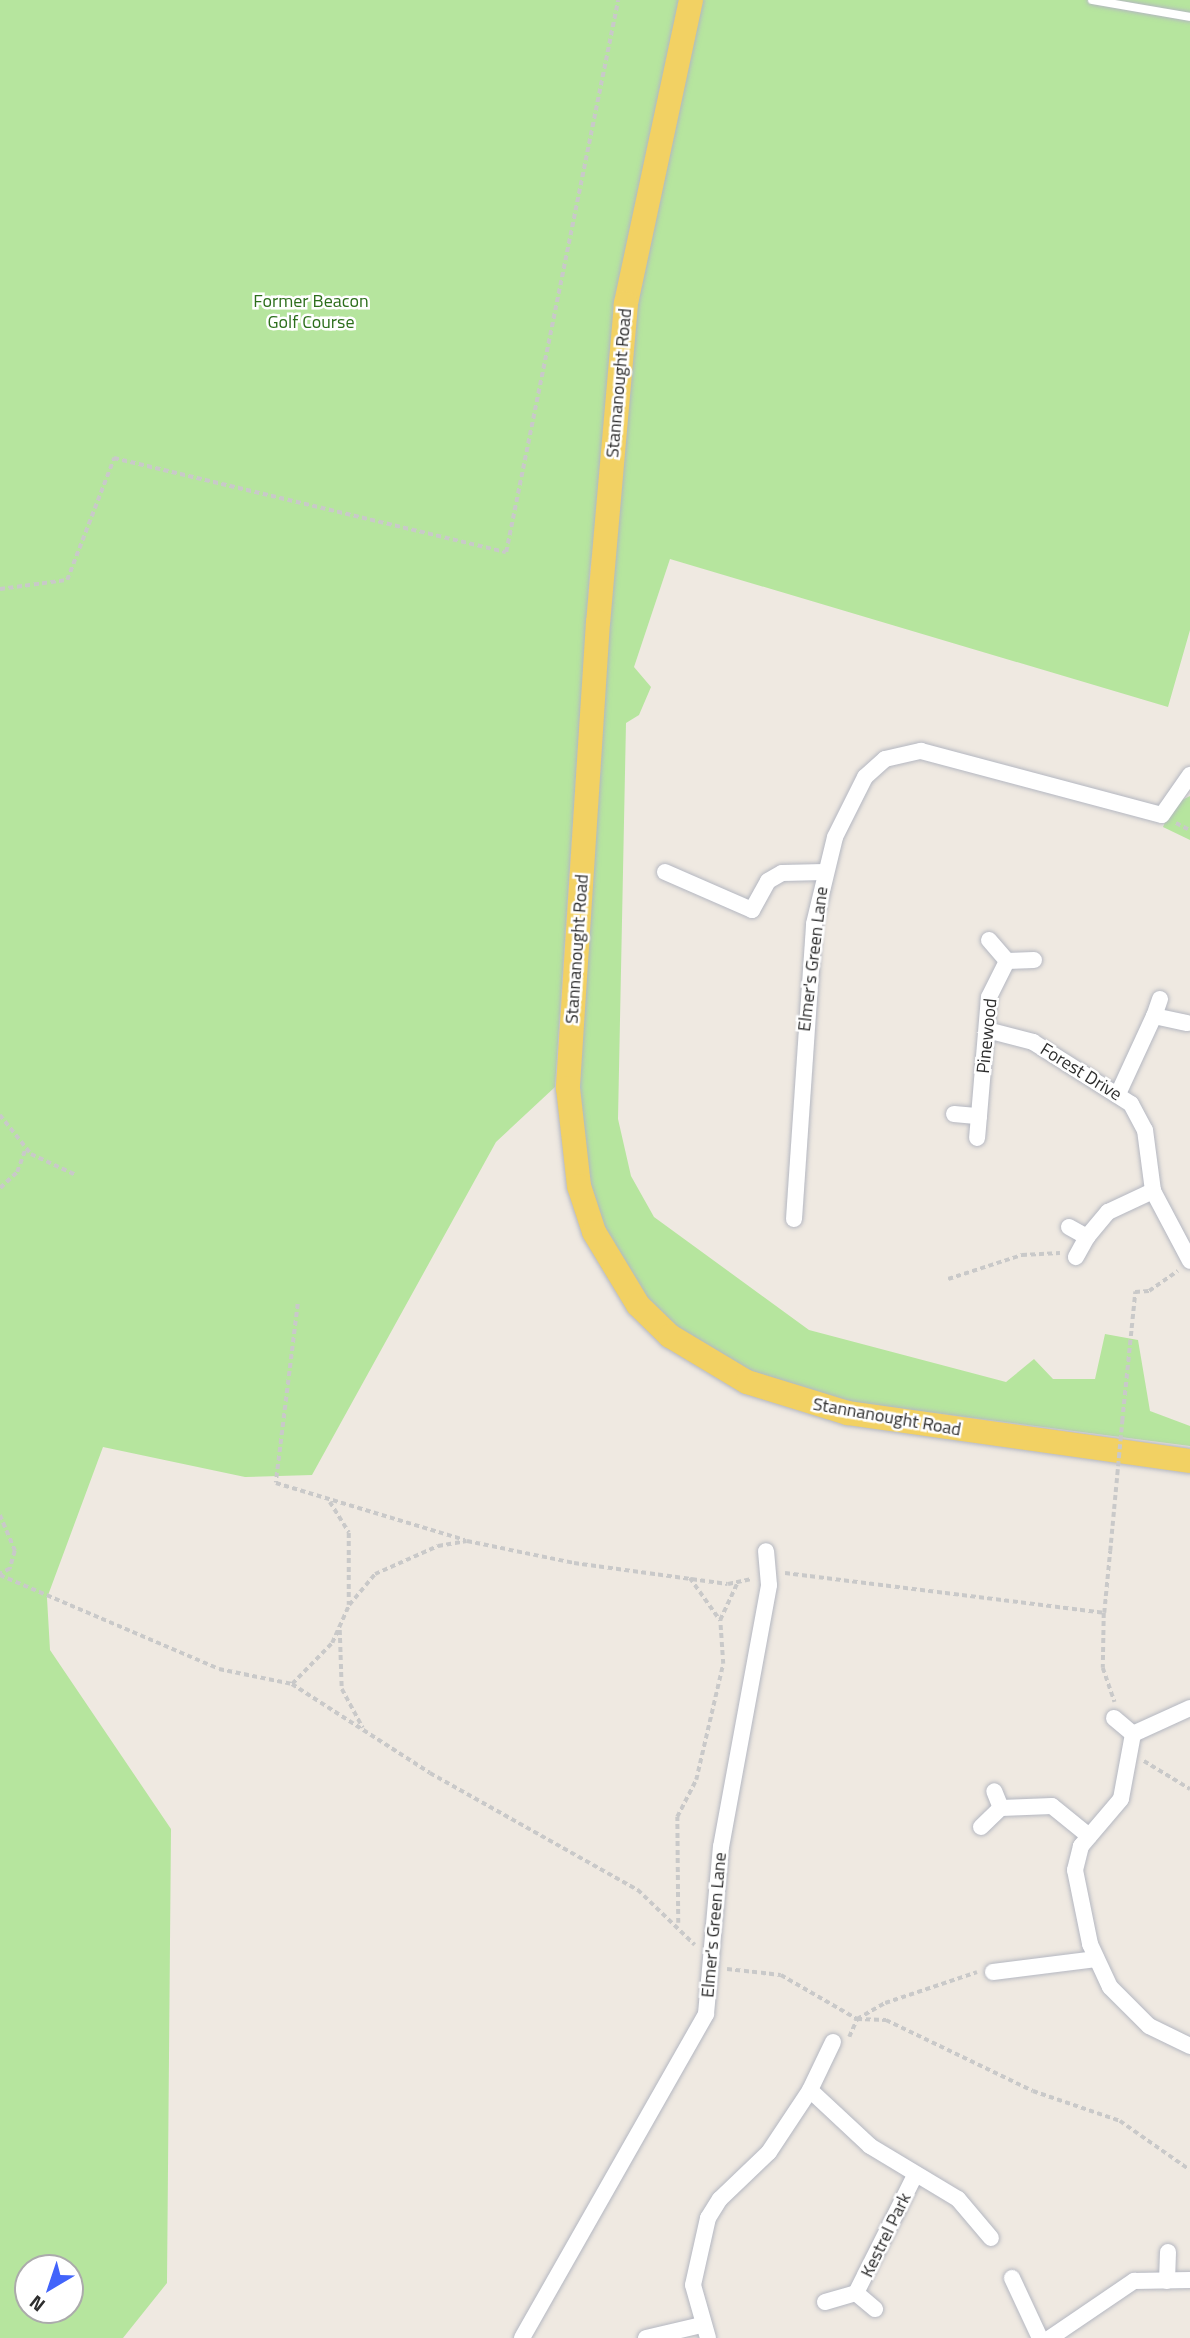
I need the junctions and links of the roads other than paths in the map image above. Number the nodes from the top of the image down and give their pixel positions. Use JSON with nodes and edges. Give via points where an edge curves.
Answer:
{"nodes":[{"id":1,"x":691,"y":0,"type":"edge"},
{"id":2,"x":1092,"y":0,"type":"edge"},
{"id":3,"x":1190,"y":17,"type":"edge"},
{"id":4,"x":1190,"y":775,"type":"edge"},
{"id":5,"x":665,"y":872,"type":"dead end"},
{"id":6,"x":824,"y":872,"type":"junction"},
{"id":7,"x":989,"y":940,"type":"dead end"},
{"id":8,"x":1034,"y":960,"type":"dead end"},
{"id":9,"x":1007,"y":961,"type":"junction"},
{"id":10,"x":1160,"y":999,"type":"dead end"},
{"id":11,"x":1154,"y":1016,"type":"junction"},
{"id":12,"x":1187,"y":1023,"type":"dead end"},
{"id":13,"x":987,"y":1030,"type":"junction"},
{"id":14,"x":1118,"y":1094,"type":"junction"},
{"id":15,"x":954,"y":1114,"type":"dead end"},
{"id":16,"x":979,"y":1115,"type":"junction"},
{"id":17,"x":976,"y":1138,"type":"dead end"},
{"id":18,"x":1153,"y":1191,"type":"junction"},
{"id":19,"x":794,"y":1219,"type":"dead end"},
{"id":20,"x":1069,"y":1227,"type":"dead end"},
{"id":21,"x":1087,"y":1237,"type":"junction"},
{"id":22,"x":1076,"y":1257,"type":"road end"},
{"id":23,"x":1190,"y":1261,"type":"edge"},
{"id":24,"x":1190,"y":1461,"type":"edge"},
{"id":25,"x":766,"y":1551,"type":"dead end"},
{"id":26,"x":1190,"y":1708,"type":"edge"},
{"id":27,"x":1114,"y":1718,"type":"road end"},
{"id":28,"x":1133,"y":1734,"type":"junction"},
{"id":29,"x":994,"y":1790,"type":"dead end"},
{"id":30,"x":1001,"y":1808,"type":"junction"},
{"id":31,"x":981,"y":1827,"type":"dead end"},
{"id":32,"x":1089,"y":1836,"type":"junction"},
{"id":33,"x":1096,"y":1959,"type":"junction"},
{"id":34,"x":993,"y":1972,"type":"road end"},
{"id":35,"x":834,"y":2042,"type":"dead end"},
{"id":36,"x":1190,"y":2046,"type":"edge"},
{"id":37,"x":810,"y":2090,"type":"junction"},
{"id":38,"x":915,"y":2175,"type":"junction"},
{"id":39,"x":991,"y":2238,"type":"dead end"},
{"id":40,"x":1168,"y":2252,"type":"dead end"},
{"id":41,"x":1012,"y":2278,"type":"dead end"},
{"id":42,"x":1190,"y":2280,"type":"edge"},
{"id":43,"x":1167,"y":2281,"type":"junction"},
{"id":44,"x":856,"y":2294,"type":"junction"},
{"id":45,"x":825,"y":2302,"type":"dead end"},
{"id":46,"x":875,"y":2309,"type":"dead end"},
{"id":47,"x":705,"y":2332,"type":"edge"},
{"id":48,"x":522,"y":2338,"type":"edge"},
{"id":49,"x":646,"y":2338,"type":"edge"},
{"id":50,"x":1040,"y":2338,"type":"edge"},
{"id":51,"x":1050,"y":2338,"type":"edge"}],
"edges":[{"from":1,"to":24,"type":"main road","name":"Stannanought Road","via":[[626,304],[598,622],[568,1088],[577,1175],[594,1231],[622,1283],[662,1328],[747,1382],[848,1413]]},
{"from":2,"to":3,"type":"lane"},
{"from":4,"to":6,"type":"street","name":"Elmer's Green Lane","via":[[1162,815],[921,751],[898,753],[874,766],[851,798]]},
{"from":5,"to":6,"type":"street","via":[[752,910],[768,881],[782,873]]},
{"from":6,"to":19,"type":"street","name":"Elmer's Green Lane","via":[[814,924]]},
{"from":7,"to":9,"type":"street"},
{"from":8,"to":9,"type":"street"},
{"from":9,"to":13,"type":"street","name":"Pinewood","via":[[989,997]]},
{"from":10,"to":11,"type":"street"},
{"from":11,"to":12,"type":"street"},
{"from":11,"to":14,"type":"street"},
{"from":13,"to":14,"type":"street","name":"Forest Drive","via":[[1033,1042]]},
{"from":13,"to":16,"type":"street","name":"Pinewood"},
{"from":14,"to":18,"type":"street","name":"Forest Drive","via":[[1145,1130]]},
{"from":15,"to":16,"type":"street"},
{"from":16,"to":17,"type":"street","name":"Pinewood"},
{"from":18,"to":21,"type":"street","via":[[1108,1212]]},
{"from":18,"to":23,"type":"street","name":"Forest Drive"},
{"from":20,"to":21,"type":"street"},
{"from":21,"to":22,"type":"street"},
{"from":25,"to":48,"type":"street","name":"Elmer's Green Lane","via":[[768,1571],[721,1847],[706,2014]]},
{"from":26,"to":28,"type":"street"},
{"from":27,"to":28,"type":"street"},
{"from":28,"to":32,"type":"street","via":[[1121,1799]]},
{"from":29,"to":30,"type":"street"},
{"from":30,"to":31,"type":"street"},
{"from":30,"to":32,"type":"street","via":[[1052,1806]]},
{"from":32,"to":33,"type":"street","via":[[1076,1857],[1075,1884]]},
{"from":33,"to":34,"type":"street"},
{"from":33,"to":36,"type":"street","via":[[1110,1987],[1149,2026]]},
{"from":35,"to":37,"type":"street"},
{"from":37,"to":38,"type":"street","name":"Kestrel Park","via":[[870,2146]]},
{"from":37,"to":47,"type":"street","via":[[769,2152],[720,2199],[708,2218],[693,2285]]},
{"from":38,"to":39,"type":"street","name":"Kestrel Park","via":[[958,2199]]},
{"from":38,"to":44,"type":"street","name":"Kestrel Park"},
{"from":40,"to":43,"type":"street"},
{"from":41,"to":50,"type":"street"},
{"from":42,"to":43,"type":"street"},
{"from":43,"to":51,"type":"street","via":[[1134,2281]]},
{"from":44,"to":45,"type":"street","name":"Kestrel Park"},
{"from":44,"to":46,"type":"street","name":"Kestrel Park"},
{"from":47,"to":49,"type":"street"}]}
